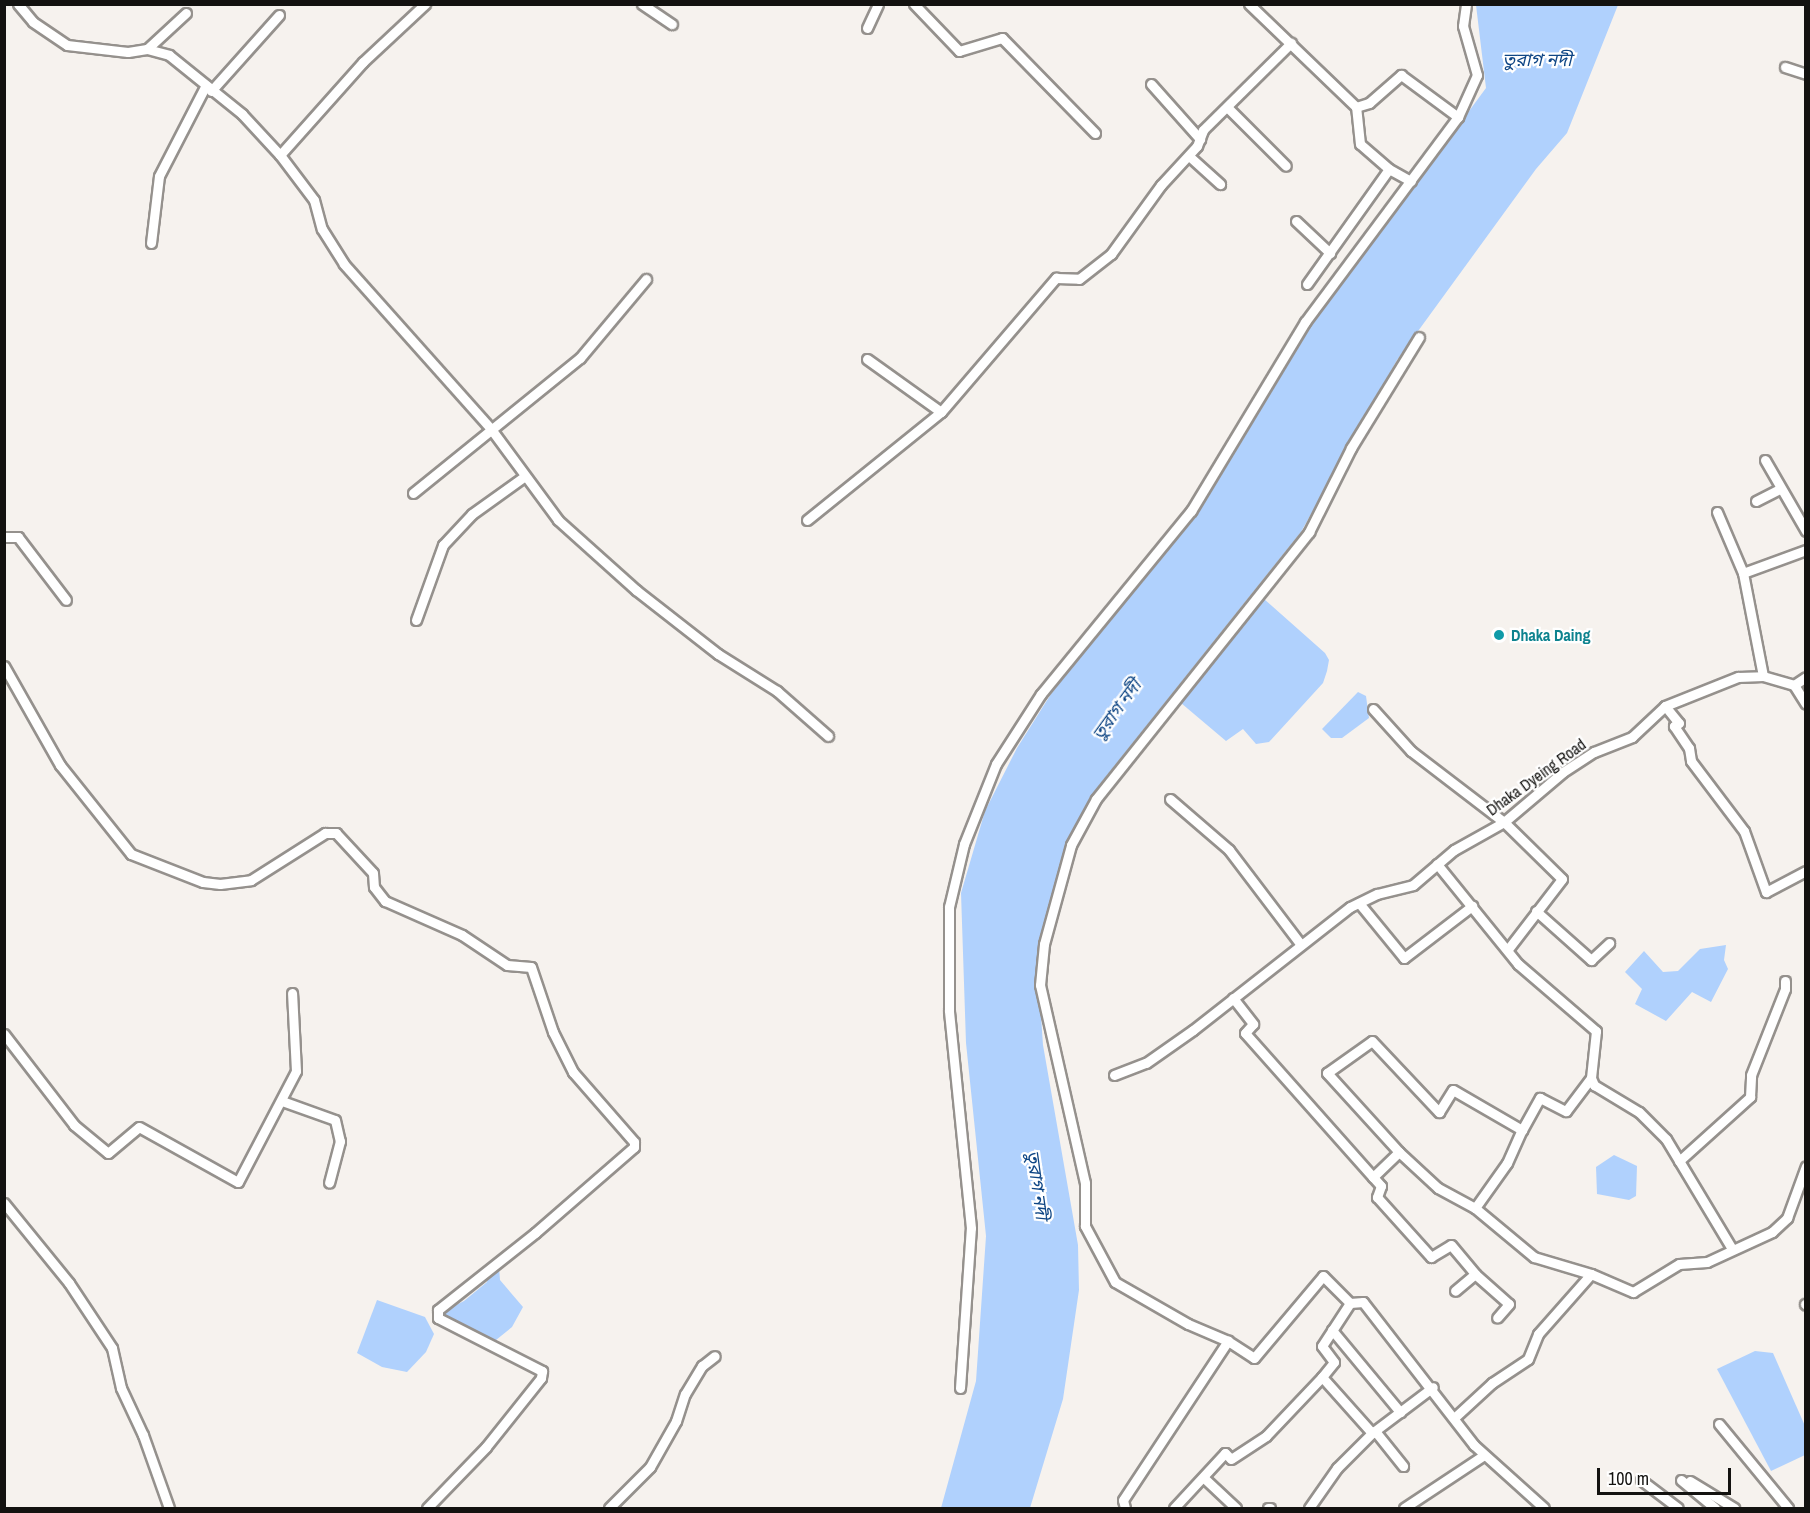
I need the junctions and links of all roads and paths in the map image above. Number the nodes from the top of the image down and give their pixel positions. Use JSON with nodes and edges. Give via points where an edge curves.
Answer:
{"nodes":[{"id":1,"x":18,"y":4,"type":"edge"},
{"id":2,"x":425,"y":4,"type":"edge"},
{"id":3,"x":642,"y":4,"type":"edge"},
{"id":4,"x":878,"y":4,"type":"edge"},
{"id":5,"x":914,"y":4,"type":"edge"},
{"id":6,"x":1249,"y":4,"type":"edge"},
{"id":7,"x":1466,"y":4,"type":"edge"},
{"id":8,"x":186,"y":13,"type":"dead end"},
{"id":9,"x":279,"y":15,"type":"dead end"},
{"id":10,"x":672,"y":24,"type":"dead end"},
{"id":11,"x":867,"y":28,"type":"dead end"},
{"id":12,"x":1291,"y":43,"type":"junction"},
{"id":13,"x":147,"y":50,"type":"junction"},
{"id":14,"x":1785,"y":67,"type":"dead end"},
{"id":15,"x":1806,"y":74,"type":"edge"},
{"id":16,"x":1151,"y":84,"type":"dead end"},
{"id":17,"x":208,"y":88,"type":"junction"},
{"id":18,"x":1227,"y":107,"type":"junction"},
{"id":19,"x":1356,"y":108,"type":"junction"},
{"id":20,"x":1458,"y":117,"type":"junction"},
{"id":21,"x":1095,"y":133,"type":"dead end"},
{"id":22,"x":1200,"y":139,"type":"junction"},
{"id":23,"x":280,"y":155,"type":"junction"},
{"id":24,"x":1189,"y":156,"type":"junction"},
{"id":25,"x":1286,"y":166,"type":"dead end"},
{"id":26,"x":1389,"y":169,"type":"junction"},
{"id":27,"x":1411,"y":181,"type":"junction"},
{"id":28,"x":1220,"y":184,"type":"dead end"},
{"id":29,"x":1296,"y":221,"type":"dead end"},
{"id":30,"x":151,"y":243,"type":"dead end"},
{"id":31,"x":1330,"y":253,"type":"junction"},
{"id":32,"x":646,"y":279,"type":"dead end"},
{"id":33,"x":1307,"y":284,"type":"dead end"},
{"id":34,"x":1419,"y":337,"type":"dead end"},
{"id":35,"x":867,"y":359,"type":"dead end"},
{"id":36,"x":941,"y":412,"type":"junction"},
{"id":37,"x":491,"y":429,"type":"junction"},
{"id":38,"x":1765,"y":460,"type":"dead end"},
{"id":39,"x":525,"y":476,"type":"junction"},
{"id":40,"x":1780,"y":489,"type":"junction"},
{"id":41,"x":413,"y":493,"type":"dead end"},
{"id":42,"x":1756,"y":501,"type":"dead end"},
{"id":43,"x":1717,"y":512,"type":"dead end"},
{"id":44,"x":807,"y":520,"type":"dead end"},
{"id":45,"x":1806,"y":531,"type":"edge"},
{"id":46,"x":4,"y":537,"type":"edge"},
{"id":47,"x":1806,"y":550,"type":"edge"},
{"id":48,"x":1743,"y":573,"type":"junction"},
{"id":49,"x":66,"y":600,"type":"dead end"},
{"id":50,"x":416,"y":620,"type":"dead end"},
{"id":51,"x":4,"y":666,"type":"edge"},
{"id":52,"x":1763,"y":676,"type":"junction"},
{"id":53,"x":1806,"y":677,"type":"edge"},
{"id":54,"x":1794,"y":685,"type":"junction"},
{"id":55,"x":1806,"y":704,"type":"edge"},
{"id":56,"x":1665,"y":705,"type":"junction"},
{"id":57,"x":1372,"y":709,"type":"dead end"},
{"id":58,"x":828,"y":736,"type":"dead end"},
{"id":59,"x":1170,"y":799,"type":"dead end"},
{"id":60,"x":1504,"y":822,"type":"junction"},
{"id":61,"x":1437,"y":864,"type":"junction"},
{"id":62,"x":1806,"y":871,"type":"edge"},
{"id":63,"x":1359,"y":903,"type":"junction"},
{"id":64,"x":1472,"y":906,"type":"junction"},
{"id":65,"x":1536,"y":911,"type":"junction"},
{"id":66,"x":1609,"y":943,"type":"dead end"},
{"id":67,"x":1301,"y":945,"type":"junction"},
{"id":68,"x":1508,"y":949,"type":"junction"},
{"id":69,"x":1785,"y":981,"type":"dead end"},
{"id":70,"x":292,"y":993,"type":"dead end"},
{"id":71,"x":1233,"y":998,"type":"junction"},
{"id":72,"x":4,"y":1034,"type":"edge"},
{"id":73,"x":1114,"y":1075,"type":"dead end"},
{"id":74,"x":1591,"y":1078,"type":"junction"},
{"id":75,"x":282,"y":1101,"type":"junction"},
{"id":76,"x":1522,"y":1130,"type":"junction"},
{"id":77,"x":1399,"y":1152,"type":"junction"},
{"id":78,"x":1679,"y":1161,"type":"junction"},
{"id":79,"x":1806,"y":1166,"type":"edge"},
{"id":80,"x":1373,"y":1177,"type":"junction"},
{"id":81,"x":329,"y":1183,"type":"dead end"},
{"id":82,"x":4,"y":1203,"type":"edge"},
{"id":83,"x":1475,"y":1208,"type":"junction"},
{"id":84,"x":1732,"y":1249,"type":"junction"},
{"id":85,"x":1475,"y":1274,"type":"junction"},
{"id":86,"x":1591,"y":1274,"type":"junction"},
{"id":87,"x":1455,"y":1291,"type":"dead end"},
{"id":88,"x":1350,"y":1303,"type":"junction"},
{"id":89,"x":1497,"y":1318,"type":"dead end"},
{"id":90,"x":1332,"y":1330,"type":"junction"},
{"id":91,"x":1228,"y":1341,"type":"junction"},
{"id":92,"x":715,"y":1356,"type":"dead end"},
{"id":93,"x":1322,"y":1377,"type":"junction"},
{"id":94,"x":1432,"y":1387,"type":"junction"},
{"id":95,"x":960,"y":1388,"type":"dead end"},
{"id":96,"x":1400,"y":1412,"type":"junction"},
{"id":97,"x":1454,"y":1418,"type":"junction"},
{"id":98,"x":1719,"y":1424,"type":"dead end"},
{"id":99,"x":1374,"y":1432,"type":"junction"},
{"id":100,"x":1484,"y":1455,"type":"junction"},
{"id":101,"x":1403,"y":1466,"type":"dead end"},
{"id":102,"x":1204,"y":1478,"type":"junction"},
{"id":103,"x":1641,"y":1480,"type":"dead end"},
{"id":104,"x":169,"y":1509,"type":"edge"},
{"id":105,"x":427,"y":1509,"type":"edge"},
{"id":106,"x":609,"y":1509,"type":"edge"},
{"id":107,"x":1125,"y":1509,"type":"edge"},
{"id":108,"x":1174,"y":1509,"type":"edge"},
{"id":109,"x":1236,"y":1509,"type":"edge"},
{"id":110,"x":1309,"y":1509,"type":"edge"},
{"id":111,"x":1404,"y":1509,"type":"edge"},
{"id":112,"x":1544,"y":1509,"type":"edge"},
{"id":113,"x":1678,"y":1509,"type":"edge"},
{"id":114,"x":1715,"y":1509,"type":"edge"},
{"id":115,"x":1734,"y":1509,"type":"edge"},
{"id":116,"x":1788,"y":1509,"type":"edge"}],
"edges":[{"from":1,"to":13,"type":"street","via":[[33,22],[67,45],[128,52]]},
{"from":2,"to":23,"type":"street","via":[[363,62]]},
{"from":3,"to":10,"type":"street"},
{"from":4,"to":11,"type":"street"},
{"from":5,"to":21,"type":"street","via":[[959,51],[1002,38]]},
{"from":6,"to":12,"type":"street"},
{"from":7,"to":20,"type":"street","via":[[1464,26],[1477,75]]},
{"from":8,"to":13,"type":"street"},
{"from":9,"to":17,"type":"street"},
{"from":12,"to":18,"type":"street"},
{"from":12,"to":19,"type":"street"},
{"from":13,"to":17,"type":"street","via":[[169,55]]},
{"from":14,"to":15,"type":"street"},
{"from":16,"to":22,"type":"street"},
{"from":17,"to":23,"type":"street","via":[[242,114]]},
{"from":17,"to":30,"type":"street","via":[[159,176]]},
{"from":18,"to":22,"type":"street","via":[[1203,130]]},
{"from":18,"to":25,"type":"street"},
{"from":19,"to":20,"type":"street","via":[[1369,103],[1401,75]]},
{"from":19,"to":26,"type":"street","via":[[1360,144]]},
{"from":20,"to":27,"type":"street"},
{"from":22,"to":24,"type":"street"},
{"from":23,"to":37,"type":"street","via":[[314,200],[322,229],[344,264]]},
{"from":24,"to":28,"type":"street"},
{"from":24,"to":36,"type":"street","via":[[1161,185],[1112,254],[1079,279],[1056,278]]},
{"from":26,"to":27,"type":"street"},
{"from":26,"to":31,"type":"street"},
{"from":27,"to":95,"type":"street","via":[[1305,322],[1191,511],[1041,694],[996,764],[964,844],[950,906],[949,1010],[971,1228]]},
{"from":29,"to":31,"type":"street"},
{"from":31,"to":33,"type":"street"},
{"from":32,"to":37,"type":"street","via":[[580,358]]},
{"from":34,"to":91,"type":"street","via":[[1352,448],[1309,532],[1096,800],[1071,845],[1044,944],[1040,985],[1085,1183],[1085,1226],[1115,1282],[1188,1324]]},
{"from":35,"to":36,"type":"street"},
{"from":36,"to":44,"type":"street"},
{"from":37,"to":39,"type":"street"},
{"from":37,"to":41,"type":"street"},
{"from":38,"to":40,"type":"street"},
{"from":39,"to":50,"type":"street","via":[[472,514],[443,546]]},
{"from":39,"to":58,"type":"street","via":[[558,520],[606,565],[718,654],[777,692]]},
{"from":40,"to":42,"type":"street"},
{"from":40,"to":45,"type":"street"},
{"from":43,"to":48,"type":"street"},
{"from":46,"to":49,"type":"street","via":[[18,537]]},
{"from":47,"to":48,"type":"street"},
{"from":48,"to":52,"type":"street"},
{"from":51,"to":105,"type":"street","via":[[60,765],[131,854],[203,882],[220,884],[251,880],[325,834],[336,833],[373,873],[374,887],[385,901],[462,935],[507,965],[531,967],[553,1032],[573,1072],[634,1142],[634,1147],[535,1233],[438,1310],[438,1318],[542,1371],[486,1447]]},
{"from":52,"to":54,"type":"street","name":"Dhaka Dyeing Road"},
{"from":52,"to":56,"type":"street","name":"Dhaka Dyeing Road","via":[[1738,676]]},
{"from":53,"to":54,"type":"street"},
{"from":54,"to":55,"type":"street"},
{"from":56,"to":60,"type":"street","name":"Dhaka Dyeing Road","via":[[1632,737],[1594,752],[1563,772]]},
{"from":56,"to":62,"type":"street","via":[[1679,723],[1674,726],[1689,748],[1697,770],[1744,831],[1766,892]]},
{"from":57,"to":60,"type":"street","via":[[1412,752]]},
{"from":59,"to":67,"type":"street","via":[[1229,850]]},
{"from":60,"to":61,"type":"street","name":"Dhaka Dyeing Road"},
{"from":60,"to":65,"type":"street","via":[[1562,879]]},
{"from":61,"to":63,"type":"street","name":"Dhaka Dyeing Road","via":[[1413,885]]},
{"from":61,"to":64,"type":"street"},
{"from":63,"to":64,"type":"street","via":[[1404,958]]},
{"from":63,"to":67,"type":"street","name":"Dhaka Dyeing Road"},
{"from":64,"to":68,"type":"street"},
{"from":65,"to":66,"type":"street","via":[[1592,960]]},
{"from":65,"to":68,"type":"street"},
{"from":67,"to":71,"type":"street","name":"Dhaka Dyeing Road"},
{"from":68,"to":74,"type":"street","via":[[1518,964],[1596,1032]]},
{"from":69,"to":78,"type":"street","via":[[1750,1075],[1750,1097]]},
{"from":70,"to":75,"type":"street","via":[[296,1071]]},
{"from":71,"to":73,"type":"street","name":"Dhaka Dyeing Road","via":[[1146,1063]]},
{"from":71,"to":80,"type":"street","via":[[1252,1024],[1245,1033]]},
{"from":72,"to":75,"type":"street","via":[[74,1125],[108,1153],[139,1127],[238,1182]]},
{"from":74,"to":76,"type":"street","via":[[1566,1111],[1540,1098]]},
{"from":74,"to":78,"type":"street","via":[[1598,1090],[1652,1124]]},
{"from":75,"to":81,"type":"street","via":[[335,1120],[340,1141]]},
{"from":76,"to":77,"type":"street","via":[[1453,1090],[1439,1112],[1372,1041],[1328,1073]]},
{"from":76,"to":83,"type":"street","via":[[1507,1163]]},
{"from":77,"to":80,"type":"street"},
{"from":77,"to":83,"type":"street","via":[[1438,1188]]},
{"from":78,"to":84,"type":"street"},
{"from":79,"to":84,"type":"street","via":[[1780,1227]]},
{"from":80,"to":85,"type":"street","via":[[1381,1186],[1377,1197],[1431,1257],[1451,1245]]},
{"from":82,"to":104,"type":"street","via":[[69,1283],[112,1348],[121,1388],[143,1435]]},
{"from":83,"to":86,"type":"street","via":[[1534,1257]]},
{"from":84,"to":86,"type":"street","via":[[1707,1262],[1679,1264],[1633,1292]]},
{"from":85,"to":87,"type":"street"},
{"from":85,"to":89,"type":"street","via":[[1509,1304]]},
{"from":86,"to":97,"type":"street","via":[[1564,1309],[1545,1325],[1528,1359],[1492,1383]]},
{"from":88,"to":90,"type":"street"},
{"from":88,"to":91,"type":"street","via":[[1323,1276],[1254,1358]]},
{"from":88,"to":94,"type":"street","via":[[1363,1302]]},
{"from":90,"to":93,"type":"street","via":[[1322,1346],[1334,1362]]},
{"from":90,"to":96,"type":"street"},
{"from":91,"to":107,"type":"street","via":[[1123,1500]]},
{"from":92,"to":106,"type":"street","via":[[702,1366],[685,1394],[676,1422],[650,1467]]},
{"from":93,"to":99,"type":"street"},
{"from":93,"to":102,"type":"street","via":[[1266,1436],[1231,1459],[1225,1453]]},
{"from":94,"to":96,"type":"street"},
{"from":94,"to":97,"type":"street"},
{"from":96,"to":99,"type":"street"},
{"from":97,"to":100,"type":"street"},
{"from":98,"to":116,"type":"street"},
{"from":99,"to":101,"type":"street"},
{"from":99,"to":110,"type":"street","via":[[1337,1468]]},
{"from":100,"to":111,"type":"street"},
{"from":100,"to":112,"type":"street"},
{"from":102,"to":108,"type":"street"},
{"from":102,"to":109,"type":"street"},
{"from":103,"to":113,"type":"street"},
{"from":114,"to":115,"type":"street","via":[[1685,1480]]}]}
